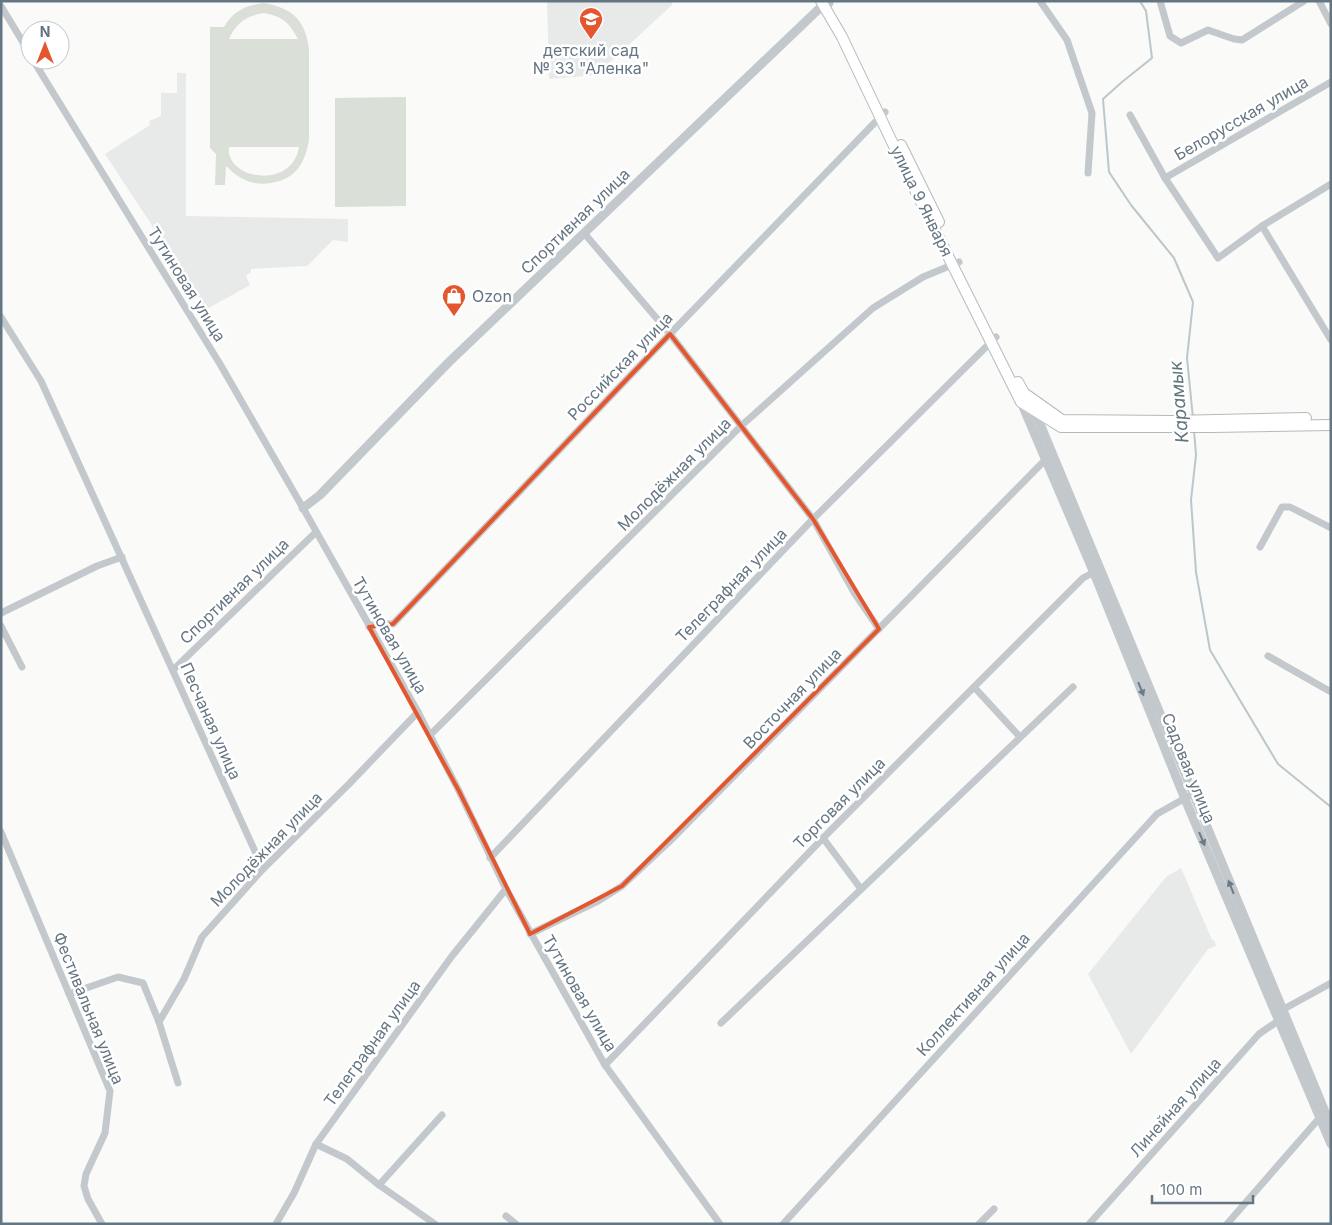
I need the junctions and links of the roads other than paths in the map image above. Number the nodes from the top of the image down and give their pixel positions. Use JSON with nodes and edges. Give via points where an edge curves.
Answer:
{"nodes":[{"id":1,"x":1040,"y":1,"type":"edge"},
{"id":2,"x":1160,"y":1,"type":"edge"},
{"id":3,"x":1304,"y":1,"type":"edge"},
{"id":4,"x":1319,"y":1,"type":"edge"},
{"id":5,"x":826,"y":3,"type":"edge"},
{"id":6,"x":3,"y":8,"type":"edge"},
{"id":7,"x":1331,"y":24,"type":"edge"},
{"id":8,"x":20,"y":37,"type":"edge"},
{"id":9,"x":39,"y":70,"type":"edge"},
{"id":10,"x":1331,"y":82,"type":"edge"},
{"id":11,"x":883,"y":114,"type":"junction"},
{"id":12,"x":1130,"y":115,"type":"dead end"},
{"id":13,"x":1088,"y":173,"type":"dead end"},
{"id":14,"x":1165,"y":178,"type":"junction"},
{"id":15,"x":1330,"y":187,"type":"edge"},
{"id":16,"x":1262,"y":226,"type":"junction"},
{"id":17,"x":584,"y":233,"type":"junction"},
{"id":18,"x":956,"y":264,"type":"junction"},
{"id":19,"x":1,"y":317,"type":"edge"},
{"id":20,"x":670,"y":334,"type":"junction"},
{"id":21,"x":993,"y":339,"type":"junction"},
{"id":22,"x":1331,"y":340,"type":"edge"},
{"id":23,"x":1022,"y":398,"type":"junction"},
{"id":24,"x":1033,"y":410,"type":"junction"},
{"id":25,"x":1331,"y":418,"type":"edge"},
{"id":26,"x":1172,"y":424,"type":"junction"},
{"id":27,"x":1210,"y":424,"type":"junction"},
{"id":28,"x":1331,"y":424,"type":"edge"},
{"id":29,"x":741,"y":426,"type":"junction"},
{"id":30,"x":1049,"y":456,"type":"junction"},
{"id":31,"x":302,"y":508,"type":"junction"},
{"id":32,"x":813,"y":519,"type":"junction"},
{"id":33,"x":1331,"y":528,"type":"edge"},
{"id":34,"x":315,"y":533,"type":"junction"},
{"id":35,"x":1260,"y":547,"type":"dead end"},
{"id":36,"x":122,"y":557,"type":"junction"},
{"id":37,"x":1097,"y":571,"type":"junction"},
{"id":38,"x":1,"y":613,"type":"edge"},
{"id":39,"x":1,"y":626,"type":"edge"},
{"id":40,"x":369,"y":628,"type":"junction"},
{"id":41,"x":879,"y":629,"type":"junction"},
{"id":42,"x":1268,"y":656,"type":"dead end"},
{"id":43,"x":22,"y":667,"type":"dead end"},
{"id":44,"x":173,"y":670,"type":"junction"},
{"id":45,"x":1073,"y":687,"type":"dead end"},
{"id":46,"x":974,"y":688,"type":"junction"},
{"id":47,"x":1331,"y":692,"type":"edge"},
{"id":48,"x":418,"y":712,"type":"junction"},
{"id":49,"x":430,"y":734,"type":"junction"},
{"id":50,"x":1020,"y":737,"type":"junction"},
{"id":51,"x":1189,"y":796,"type":"junction"},
{"id":52,"x":1,"y":832,"type":"edge"},
{"id":53,"x":823,"y":838,"type":"junction"},
{"id":54,"x":490,"y":858,"type":"junction"},
{"id":55,"x":263,"y":869,"type":"junction"},
{"id":56,"x":506,"y":889,"type":"junction"},
{"id":57,"x":861,"y":889,"type":"junction"},
{"id":58,"x":530,"y":934,"type":"junction"},
{"id":59,"x":1331,"y":982,"type":"edge"},
{"id":60,"x":69,"y":994,"type":"junction"},
{"id":61,"x":1282,"y":1010,"type":"junction"},
{"id":62,"x":159,"y":1022,"type":"junction"},
{"id":63,"x":1278,"y":1022,"type":"junction"},
{"id":64,"x":721,"y":1023,"type":"dead end"},
{"id":65,"x":605,"y":1065,"type":"junction"},
{"id":66,"x":178,"y":1083,"type":"dead end"},
{"id":67,"x":442,"y":1115,"type":"dead end"},
{"id":68,"x":1322,"y":1116,"type":"junction"},
{"id":69,"x":1331,"y":1126,"type":"edge"},
{"id":70,"x":316,"y":1144,"type":"junction"},
{"id":71,"x":1331,"y":1144,"type":"edge"},
{"id":72,"x":378,"y":1186,"type":"junction"},
{"id":73,"x":994,"y":1209,"type":"dead end"},
{"id":74,"x":506,"y":1216,"type":"dead end"},
{"id":75,"x":102,"y":1224,"type":"edge"},
{"id":76,"x":276,"y":1224,"type":"edge"},
{"id":77,"x":435,"y":1224,"type":"edge"},
{"id":78,"x":516,"y":1224,"type":"edge"},
{"id":79,"x":720,"y":1224,"type":"edge"},
{"id":80,"x":783,"y":1224,"type":"edge"},
{"id":81,"x":979,"y":1224,"type":"edge"},
{"id":82,"x":1088,"y":1224,"type":"edge"},
{"id":83,"x":1227,"y":1224,"type":"edge"}],
"edges":[{"from":1,"to":13,"type":"street","via":[[1067,40],[1092,113]]},
{"from":2,"to":3,"type":"street","via":[[1170,36],[1181,43],[1208,30],[1242,40]]},
{"from":4,"to":7,"type":"street"},
{"from":5,"to":11,"type":"main road","name":"улица 9 Января","via":[[848,34]]},
{"from":5,"to":17,"type":"street","name":"Спортивная улица"},
{"from":6,"to":8,"type":"street"},
{"from":9,"to":31,"type":"street","name":"Тутиновая улица","via":[[220,364]]},
{"from":10,"to":14,"type":"street","name":"Белорусская улица"},
{"from":11,"to":18,"type":"main road","name":"улица 9 Января"},
{"from":11,"to":20,"type":"street","name":"Российская улица"},
{"from":12,"to":14,"type":"street"},
{"from":14,"to":16,"type":"street","via":[[1218,258]]},
{"from":15,"to":16,"type":"street"},
{"from":16,"to":22,"type":"street"},
{"from":17,"to":20,"type":"street"},
{"from":17,"to":31,"type":"street","name":"Спортивная улица","via":[[448,363],[320,496]]},
{"from":18,"to":21,"type":"main road","name":"улица 9 Января"},
{"from":18,"to":29,"type":"street","name":"Молодёжная улица","via":[[923,277],[874,308]]},
{"from":19,"to":36,"type":"street","name":"Песчаная улица","via":[[41,381]]},
{"from":20,"to":29,"type":"street"},
{"from":20,"to":40,"type":"street","name":"Российская улица","via":[[393,624],[376,623]]},
{"from":21,"to":23,"type":"main road","name":"улица 9 Января"},
{"from":21,"to":32,"type":"street","name":"Телеграфная улица"},
{"from":23,"to":24,"type":"main road"},
{"from":23,"to":26,"type":"main road","via":[[1062,420]]},
{"from":23,"to":30,"type":"street","name":"Садовая улица"},
{"from":24,"to":26,"type":"main road","via":[[1061,427]]},
{"from":24,"to":30,"type":"street"},
{"from":25,"to":27,"type":"main road"},
{"from":26,"to":27,"type":"main road"},
{"from":27,"to":28,"type":"main road"},
{"from":29,"to":32,"type":"street"},
{"from":29,"to":49,"type":"street","name":"Молодёжная улица"},
{"from":30,"to":37,"type":"street","name":"Садовая улица"},
{"from":30,"to":41,"type":"street","name":"Восточная улица"},
{"from":31,"to":34,"type":"street","name":"Тутиновая улица"},
{"from":32,"to":41,"type":"street","via":[[855,594]]},
{"from":32,"to":54,"type":"street","name":"Телеграфная улица"},
{"from":33,"to":35,"type":"street","via":[[1290,507],[1282,508]]},
{"from":34,"to":40,"type":"street","name":"Тутиновая улица"},
{"from":34,"to":44,"type":"street","name":"Спортивная улица"},
{"from":36,"to":38,"type":"street","via":[[96,566]]},
{"from":36,"to":44,"type":"street","name":"Песчаная улица"},
{"from":37,"to":46,"type":"street","name":"Торговая улица","via":[[1083,578]]},
{"from":37,"to":51,"type":"street","name":"Садовая улица"},
{"from":39,"to":43,"type":"street"},
{"from":40,"to":48,"type":"street","name":"Тутиновая улица"},
{"from":41,"to":58,"type":"street","name":"Восточная улица","via":[[670,842],[622,886]]},
{"from":42,"to":47,"type":"street"},
{"from":44,"to":55,"type":"street","name":"Песчаная улица"},
{"from":45,"to":50,"type":"street"},
{"from":46,"to":50,"type":"street"},
{"from":46,"to":53,"type":"street","name":"Торговая улица"},
{"from":48,"to":49,"type":"street","name":"Тутиновая улица"},
{"from":48,"to":55,"type":"street","name":"Молодёжная улица"},
{"from":49,"to":54,"type":"street","name":"Тутиновая улица"},
{"from":50,"to":57,"type":"street"},
{"from":61,"to":51,"type":"street","name":"Садовая улица","one_way":true},
{"from":51,"to":63,"type":"street","name":"Садовая улица","one_way":true},
{"from":51,"to":80,"type":"street","name":"Коллективная улица","via":[[1157,814]]},
{"from":52,"to":60,"type":"street","name":"Фестивальная улица"},
{"from":53,"to":57,"type":"street"},
{"from":53,"to":65,"type":"street","name":"Торговая улица"},
{"from":54,"to":56,"type":"street","name":"Тутиновая улица"},
{"from":55,"to":62,"type":"street","name":"Молодёжная улица","via":[[202,936],[184,979]]},
{"from":56,"to":58,"type":"street","name":"Тутиновая улица"},
{"from":56,"to":70,"type":"street","name":"Телеграфная улица","via":[[452,956]]},
{"from":57,"to":64,"type":"street"},
{"from":58,"to":65,"type":"street","name":"Тутиновая улица"},
{"from":59,"to":61,"type":"street"},
{"from":60,"to":62,"type":"street","via":[[118,977],[143,983]]},
{"from":60,"to":75,"type":"street","name":"Фестивальная улица","via":[[110,1091],[105,1133],[86,1174],[84,1186]]},
{"from":61,"to":63,"type":"street"},
{"from":61,"to":68,"type":"street","name":"Садовая улица"},
{"from":62,"to":66,"type":"street"},
{"from":63,"to":68,"type":"street","name":"Садовая улица"},
{"from":63,"to":82,"type":"street","name":"Линейная улица","via":[[1259,1034]]},
{"from":65,"to":79,"type":"street","name":"Тутиновая улица"},
{"from":67,"to":72,"type":"street"},
{"from":68,"to":69,"type":"street","name":"Садовая улица"},
{"from":68,"to":71,"type":"street","name":"Садовая улица"},
{"from":68,"to":83,"type":"street"},
{"from":70,"to":72,"type":"street","via":[[347,1159]]},
{"from":70,"to":76,"type":"street","name":"Телеграфная улица"},
{"from":72,"to":77,"type":"street"},
{"from":73,"to":81,"type":"street"},
{"from":74,"to":78,"type":"street"}]}
